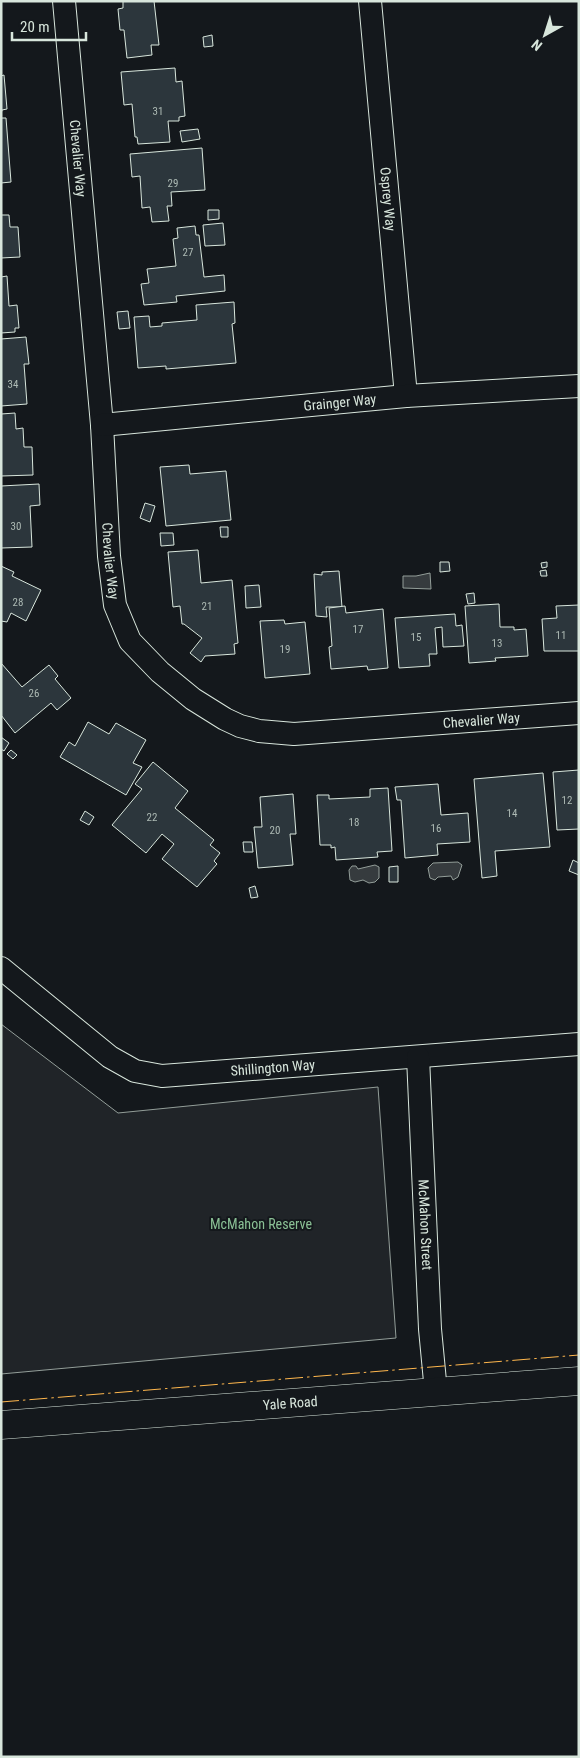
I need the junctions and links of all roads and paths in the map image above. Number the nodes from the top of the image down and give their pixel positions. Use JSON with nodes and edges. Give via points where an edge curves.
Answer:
{"nodes":[{"id":1,"x":64,"y":1,"type":"edge"},
{"id":2,"x":370,"y":1,"type":"edge"},
{"id":3,"x":579,"y":386,"type":"edge"},
{"id":4,"x":406,"y":396,"type":"junction"},
{"id":5,"x":102,"y":425,"type":"junction"},
{"id":6,"x":579,"y":713,"type":"edge"},
{"id":7,"x":1,"y":968,"type":"edge"},
{"id":8,"x":579,"y":1044,"type":"edge"},
{"id":9,"x":418,"y":1057,"type":"junction"},
{"id":10,"x":579,"y":1381,"type":"edge"},
{"id":11,"x":436,"y":1392,"type":"junction"},
{"id":12,"x":1,"y":1425,"type":"edge"}],
"edges":[{"from":1,"to":5,"type":"street","name":"Chevalier Way"},
{"from":2,"to":4,"type":"street","name":"Osprey Way"},
{"from":3,"to":4,"type":"street","name":"Grainger Way"},
{"from":4,"to":5,"type":"street","name":"Grainger Way"},
{"from":5,"to":6,"type":"street","name":"Chevalier Way","via":[[115,605],[130,641],[193,699],[225,720],[258,731],[294,734]]},
{"from":7,"to":9,"type":"street","name":"Shillington Way","via":[[110,1057],[134,1071],[162,1076]]},
{"from":8,"to":9,"type":"street","name":"Shillington Way"},
{"from":9,"to":11,"type":"street","name":"McMahon Street"},
{"from":10,"to":11,"type":"main road","name":"Yale Road"},
{"from":11,"to":12,"type":"main road","name":"Yale Road"}]}
